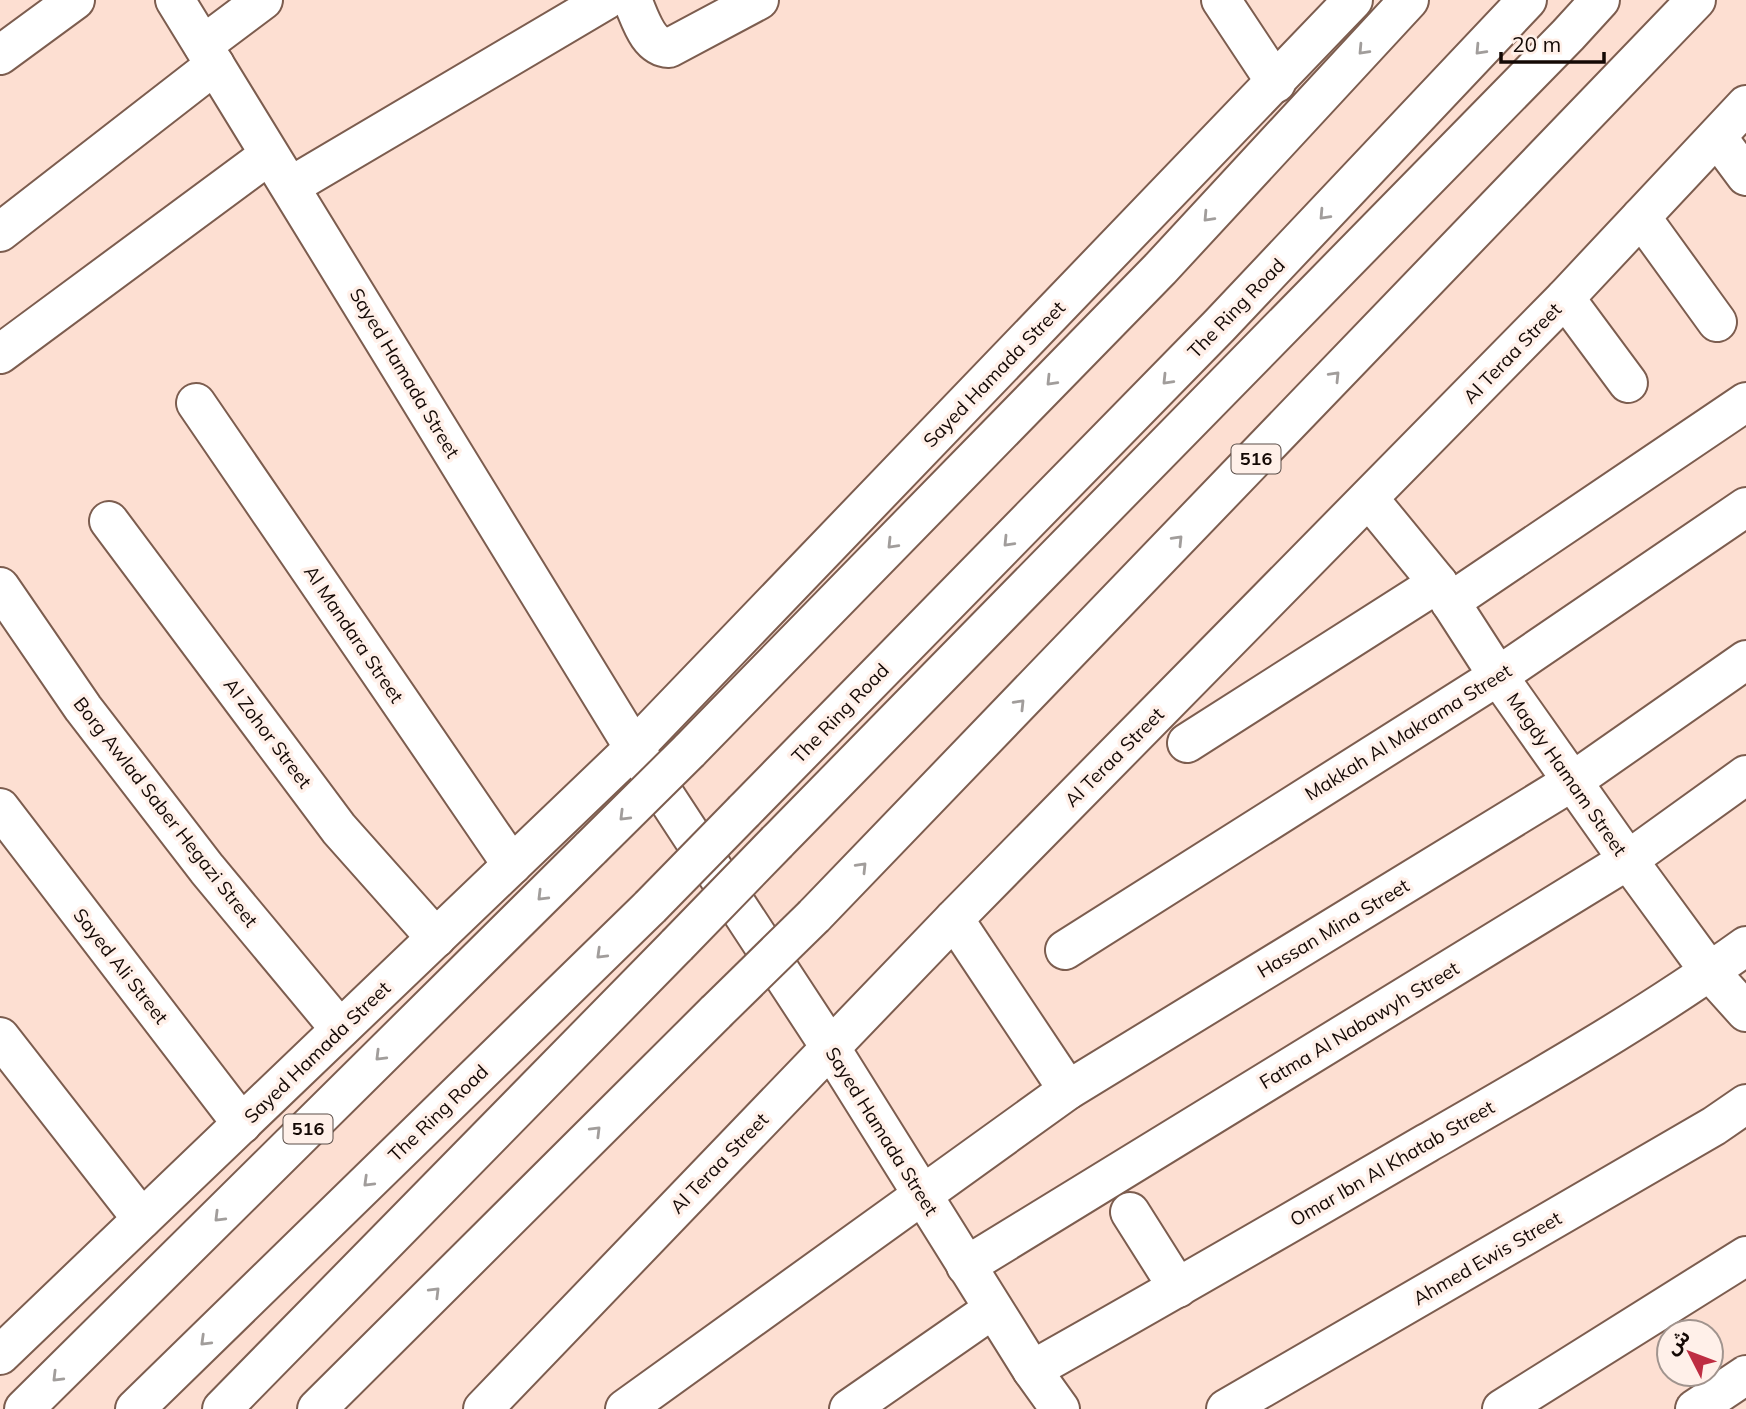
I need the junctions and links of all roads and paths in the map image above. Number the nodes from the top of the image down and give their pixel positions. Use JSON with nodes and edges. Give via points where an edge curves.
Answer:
{"nodes":[{"id":1,"x":75,"y":0,"type":"edge"},
{"id":2,"x":175,"y":0,"type":"edge"},
{"id":3,"x":263,"y":0,"type":"edge"},
{"id":4,"x":606,"y":0,"type":"edge"},
{"id":5,"x":632,"y":0,"type":"edge"},
{"id":6,"x":759,"y":0,"type":"edge"},
{"id":7,"x":1221,"y":0,"type":"edge"},
{"id":8,"x":1353,"y":0,"type":"edge"},
{"id":9,"x":1409,"y":0,"type":"edge"},
{"id":10,"x":1527,"y":0,"type":"edge"},
{"id":11,"x":1600,"y":0,"type":"edge"},
{"id":12,"x":1696,"y":0,"type":"edge"},
{"id":13,"x":0,"y":55,"type":"edge"},
{"id":14,"x":209,"y":55,"type":"junction"},
{"id":15,"x":1276,"y":83,"type":"junction"},
{"id":16,"x":1746,"y":105,"type":"edge"},
{"id":17,"x":1717,"y":137,"type":"junction"},
{"id":18,"x":269,"y":155,"type":"junction"},
{"id":19,"x":1746,"y":176,"type":"edge"},
{"id":20,"x":291,"y":187,"type":"junction"},
{"id":21,"x":1641,"y":217,"type":"junction"},
{"id":22,"x":0,"y":232,"type":"edge"},
{"id":23,"x":1565,"y":298,"type":"junction"},
{"id":24,"x":1717,"y":322,"type":"dead end"},
{"id":25,"x":0,"y":354,"type":"edge"},
{"id":26,"x":1628,"y":383,"type":"dead end"},
{"id":27,"x":1746,"y":402,"type":"edge"},
{"id":28,"x":196,"y":403,"type":"dead end"},
{"id":29,"x":1369,"y":499,"type":"junction"},
{"id":30,"x":1746,"y":507,"type":"edge"},
{"id":31,"x":109,"y":521,"type":"dead end"},
{"id":32,"x":0,"y":587,"type":"edge"},
{"id":33,"x":1444,"y":593,"type":"junction"},
{"id":34,"x":1746,"y":660,"type":"edge"},
{"id":35,"x":1498,"y":676,"type":"junction"},
{"id":36,"x":1187,"y":743,"type":"dead end"},
{"id":37,"x":634,"y":748,"type":"junction"},
{"id":38,"x":1746,"y":775,"type":"edge"},
{"id":39,"x":1573,"y":781,"type":"junction"},
{"id":40,"x":0,"y":808,"type":"edge"},
{"id":41,"x":1629,"y":860,"type":"junction"},
{"id":42,"x":512,"y":865,"type":"junction"},
{"id":43,"x":954,"y":919,"type":"junction"},
{"id":44,"x":436,"y":938,"type":"junction"},
{"id":45,"x":1746,"y":946,"type":"edge"},
{"id":46,"x":1065,"y":950,"type":"dead end"},
{"id":47,"x":1710,"y":972,"type":"junction"},
{"id":48,"x":1746,"y":1012,"type":"edge"},
{"id":49,"x":340,"y":1030,"type":"junction"},
{"id":50,"x":0,"y":1037,"type":"edge"},
{"id":51,"x":830,"y":1048,"type":"junction"},
{"id":52,"x":1068,"y":1090,"type":"junction"},
{"id":53,"x":1746,"y":1104,"type":"edge"},
{"id":54,"x":242,"y":1124,"type":"junction"},
{"id":55,"x":921,"y":1195,"type":"junction"},
{"id":56,"x":1130,"y":1212,"type":"dead end"},
{"id":57,"x":142,"y":1219,"type":"junction"},
{"id":58,"x":1746,"y":1256,"type":"edge"},
{"id":59,"x":966,"y":1266,"type":"junction"},
{"id":60,"x":1178,"y":1288,"type":"junction"},
{"id":61,"x":993,"y":1309,"type":"junction"},
{"id":62,"x":394,"y":1332,"type":"junction"},
{"id":63,"x":5,"y":1341,"type":"edge"},
{"id":64,"x":1032,"y":1370,"type":"junction"},
{"id":65,"x":1746,"y":1375,"type":"edge"},
{"id":66,"x":24,"y":1409,"type":"edge"},
{"id":67,"x":135,"y":1409,"type":"edge"},
{"id":68,"x":222,"y":1409,"type":"edge"},
{"id":69,"x":317,"y":1409,"type":"edge"},
{"id":70,"x":348,"y":1409,"type":"edge"},
{"id":71,"x":483,"y":1409,"type":"edge"},
{"id":72,"x":625,"y":1409,"type":"edge"},
{"id":73,"x":849,"y":1409,"type":"edge"},
{"id":74,"x":1060,"y":1409,"type":"edge"},
{"id":75,"x":1226,"y":1409,"type":"edge"},
{"id":76,"x":1502,"y":1409,"type":"edge"},
{"id":77,"x":1695,"y":1409,"type":"edge"}],
"edges":[{"from":1,"to":13,"type":"main road"},
{"from":2,"to":14,"type":"main road","name":"Sayed Hamada Street"},
{"from":3,"to":14,"type":"main road"},
{"from":4,"to":20,"type":"main road"},
{"from":5,"to":6,"type":"main road","via":[[649,38],[664,48]]},
{"from":7,"to":15,"type":"main road"},
{"from":8,"to":15,"type":"main road","name":"Sayed Hamada Street"},
{"from":9,"to":66,"type":"main road","number":"516","one_way":true,"bridge":true,"via":[[1160,269],[690,751]]},
{"from":10,"to":67,"type":"main road","name":"The Ring Road","one_way":true,"bridge":true,"via":[[1219,326],[650,907]]},
{"from":11,"to":68,"type":"main road","bridge":true},
{"from":62,"to":12,"type":"main road","number":"516","one_way":true,"bridge":true,"via":[[814,916]]},
{"from":14,"to":18,"type":"main road","name":"Sayed Hamada Street"},
{"from":14,"to":22,"type":"main road"},
{"from":15,"to":37,"type":"main road","name":"Sayed Hamada Street"},
{"from":16,"to":17,"type":"main road","name":"Al Teraa Street"},
{"from":17,"to":19,"type":"main road"},
{"from":17,"to":21,"type":"main road","name":"Al Teraa Street"},
{"from":18,"to":20,"type":"main road","name":"Sayed Hamada Street"},
{"from":18,"to":25,"type":"main road"},
{"from":20,"to":37,"type":"main road","name":"Sayed Hamada Street"},
{"from":21,"to":23,"type":"main road","name":"Al Teraa Street"},
{"from":21,"to":24,"type":"main road"},
{"from":23,"to":26,"type":"main road"},
{"from":23,"to":29,"type":"main road","name":"Al Teraa Street"},
{"from":27,"to":33,"type":"main road"},
{"from":28,"to":42,"type":"main road","name":"Al Mandara Street"},
{"from":29,"to":33,"type":"main road","name":"Magdy Hamam Street"},
{"from":29,"to":43,"type":"main road","name":"Al Teraa Street"},
{"from":30,"to":35,"type":"main road","name":"Makkah Al Makrama Street"},
{"from":31,"to":44,"type":"main road","name":"Al Zohor Street","via":[[339,829]]},
{"from":32,"to":49,"type":"main road","name":"Borg Awlad Saber Hegazi Street","via":[[83,708],[207,869]]},
{"from":33,"to":35,"type":"main road","name":"Magdy Hamam Street"},
{"from":33,"to":36,"type":"main road"},
{"from":34,"to":39,"type":"main road","name":"Hassan Mina Street"},
{"from":35,"to":39,"type":"main road","name":"Magdy Hamam Street"},
{"from":35,"to":46,"type":"main road","name":"Makkah Al Makrama Street"},
{"from":37,"to":42,"type":"main road","name":"Sayed Hamada Street"},
{"from":37,"to":51,"type":"main road","name":"Sayed Hamada Street"},
{"from":38,"to":41,"type":"main road","name":"Fatma Al Nabawyh Street"},
{"from":39,"to":41,"type":"main road","name":"Magdy Hamam Street"},
{"from":39,"to":52,"type":"main road","name":"Hassan Mina Street"},
{"from":40,"to":54,"type":"main road","name":"Sayed Ali Street"},
{"from":41,"to":47,"type":"main road","name":"Magdy Hamam Street"},
{"from":41,"to":59,"type":"main road","name":"Fatma Al Nabawyh Street"},
{"from":42,"to":44,"type":"main road","name":"Sayed Hamada Street"},
{"from":43,"to":51,"type":"main road","name":"Al Teraa Street"},
{"from":43,"to":52,"type":"main road"},
{"from":44,"to":49,"type":"main road","name":"Sayed Hamada Street"},
{"from":45,"to":47,"type":"main road","name":"Omar Ibn Al Khatab Street"},
{"from":47,"to":48,"type":"main road","name":"Magdy Hamam Street"},
{"from":47,"to":60,"type":"main road","name":"Omar Ibn Al Khatab Street","via":[[1556,1069]]},
{"from":49,"to":54,"type":"main road","name":"Sayed Hamada Street"},
{"from":50,"to":57,"type":"main road"},
{"from":51,"to":55,"type":"main road","name":"Sayed Hamada Street"},
{"from":51,"to":71,"type":"main road","name":"Al Teraa Street"},
{"from":52,"to":55,"type":"main road","name":"Hassan Mina Street"},
{"from":53,"to":75,"type":"main road","name":"Ahmed Ewis Street"},
{"from":54,"to":57,"type":"main road","name":"Sayed Hamada Street"},
{"from":55,"to":59,"type":"main road","name":"Sayed Hamada Street"},
{"from":55,"to":72,"type":"main road","name":"Hassan Mina Street"},
{"from":56,"to":60,"type":"main road"},
{"from":57,"to":63,"type":"main road","name":"Sayed Hamada Street"},
{"from":58,"to":76,"type":"main road"},
{"from":59,"to":61,"type":"main road","name":"Sayed Hamada Street"},
{"from":60,"to":64,"type":"main road","name":"Omar Ibn Al Khatab Street"},
{"from":61,"to":64,"type":"main road","name":"Sayed Hamada Street"},
{"from":61,"to":73,"type":"main road"},
{"from":62,"to":69,"type":"main road","number":"516"},
{"from":62,"to":70,"type":"main road"},
{"from":64,"to":74,"type":"main road","name":"Sayed Hamada Street"},
{"from":65,"to":77,"type":"main road"}]}
